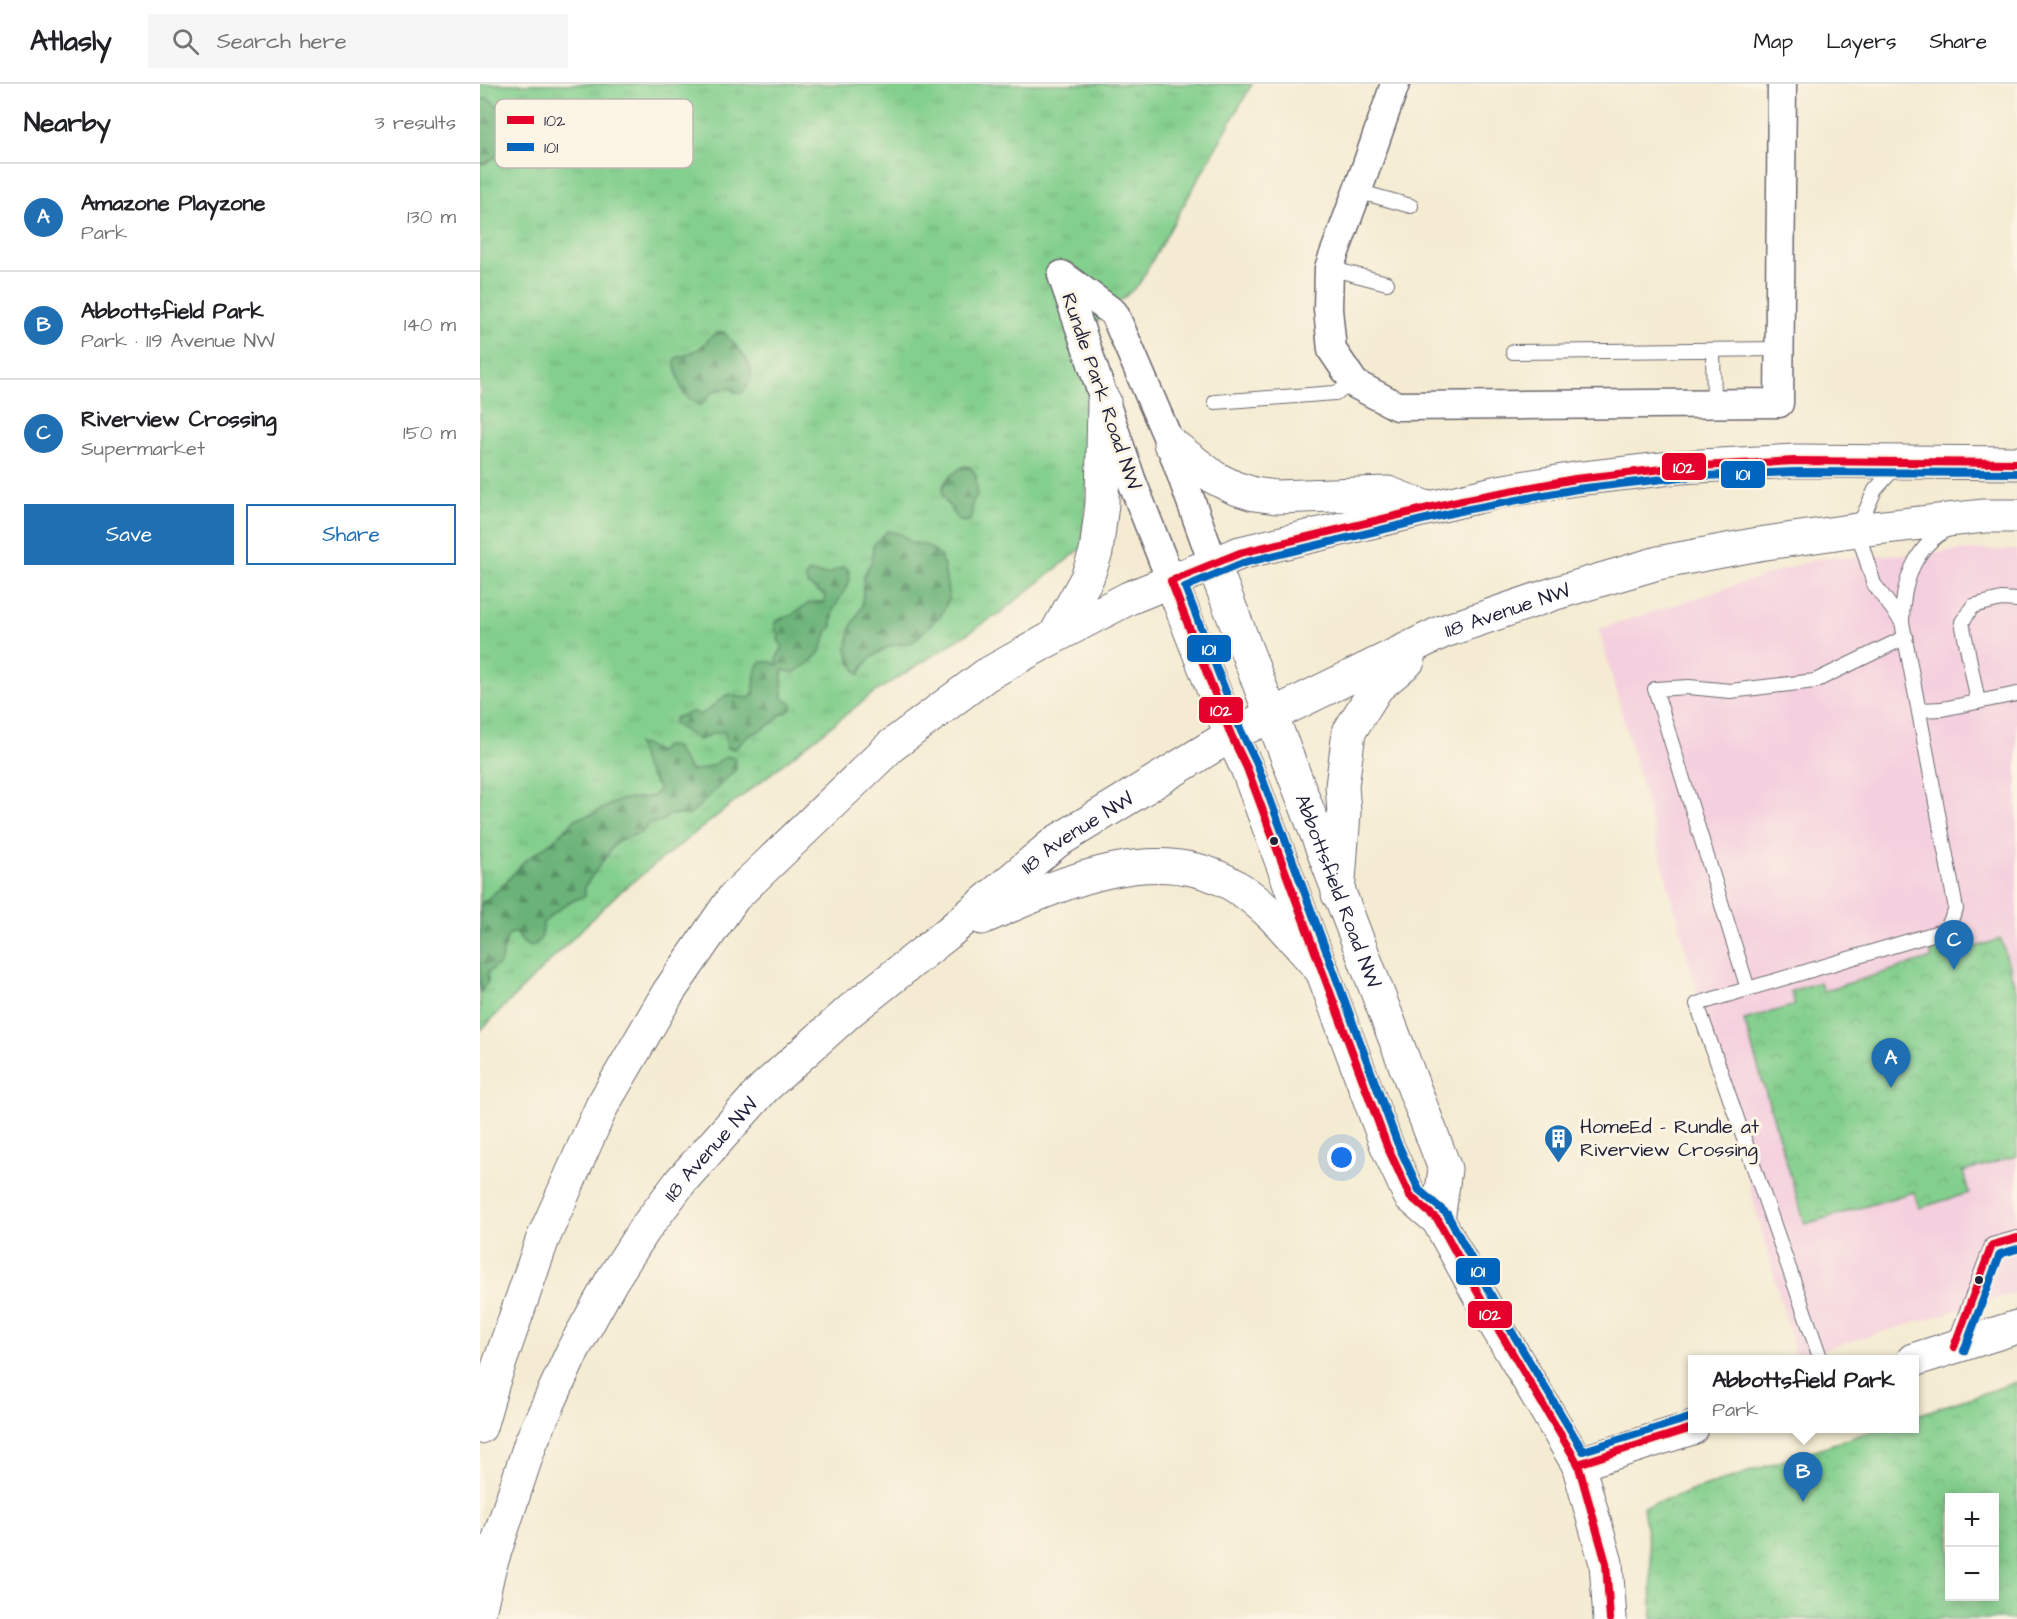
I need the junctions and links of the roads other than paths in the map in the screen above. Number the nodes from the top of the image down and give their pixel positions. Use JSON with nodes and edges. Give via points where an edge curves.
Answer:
{"nodes":[{"id":1,"x":1395,"y":84,"type":"edge"},
{"id":2,"x":1782,"y":84,"type":"edge"},
{"id":3,"x":1357,"y":191,"type":"junction"},
{"id":4,"x":1411,"y":206,"type":"dead end"},
{"id":5,"x":1329,"y":268,"type":"junction"},
{"id":6,"x":1387,"y":283,"type":"dead end"},
{"id":7,"x":1780,"y":349,"type":"junction"},
{"id":8,"x":1713,"y":350,"type":"junction"},
{"id":9,"x":1513,"y":352,"type":"dead end"},
{"id":10,"x":1355,"y":384,"type":"junction"},
{"id":11,"x":1104,"y":401,"type":"junction"},
{"id":12,"x":1215,"y":402,"type":"dead end"},
{"id":13,"x":1714,"y":404,"type":"junction"},
{"id":14,"x":1170,"y":443,"type":"junction"},
{"id":15,"x":1898,"y":463,"type":"junction"},
{"id":16,"x":2017,"y":463,"type":"edge"},
{"id":17,"x":1427,"y":508,"type":"junction"},
{"id":18,"x":2017,"y":516,"type":"edge"},
{"id":19,"x":1973,"y":517,"type":"junction"},
{"id":20,"x":1857,"y":530,"type":"junction"},
{"id":21,"x":1213,"y":563,"type":"junction"},
{"id":22,"x":1172,"y":581,"type":"junction"},
{"id":23,"x":2017,"y":600,"type":"edge"},
{"id":24,"x":1902,"y":622,"type":"junction"},
{"id":25,"x":1443,"y":632,"type":"junction"},
{"id":26,"x":1054,"y":637,"type":"junction"},
{"id":27,"x":1906,"y":637,"type":"junction"},
{"id":28,"x":2017,"y":694,"type":"edge"},
{"id":29,"x":1978,"y":702,"type":"junction"},
{"id":30,"x":1920,"y":710,"type":"junction"},
{"id":31,"x":1272,"y":714,"type":"junction"},
{"id":32,"x":1231,"y":735,"type":"junction"},
{"id":33,"x":1338,"y":894,"type":"junction"},
{"id":34,"x":948,"y":933,"type":"junction"},
{"id":35,"x":1323,"y":972,"type":"junction"},
{"id":36,"x":1748,"y":989,"type":"junction"},
{"id":37,"x":1438,"y":1220,"type":"junction"},
{"id":38,"x":2017,"y":1238,"type":"edge"},
{"id":39,"x":2017,"y":1327,"type":"edge"},
{"id":40,"x":1954,"y":1347,"type":"junction"},
{"id":41,"x":1820,"y":1355,"type":"edge"},
{"id":42,"x":1919,"y":1357,"type":"edge"},
{"id":43,"x":480,"y":1427,"type":"edge"},
{"id":44,"x":1688,"y":1429,"type":"edge"},
{"id":45,"x":1578,"y":1464,"type":"junction"},
{"id":46,"x":480,"y":1609,"type":"edge"},
{"id":47,"x":1610,"y":1619,"type":"edge"}],
"edges":[{"from":1,"to":3,"type":"street"},
{"from":2,"to":7,"type":"street"},
{"from":3,"to":4,"type":"lane"},
{"from":3,"to":5,"type":"street"},
{"from":5,"to":6,"type":"lane"},
{"from":5,"to":10,"type":"street","via":[[1332,350]]},
{"from":7,"to":8,"type":"lane"},
{"from":7,"to":13,"type":"street","via":[[1779,403]]},
{"from":8,"to":9,"type":"lane"},
{"from":8,"to":13,"type":"lane"},
{"from":10,"to":12,"type":"lane","via":[[1335,393]]},
{"from":10,"to":13,"type":"street","via":[[1397,406]]},
{"from":11,"to":14,"type":"street","name":"Rundle Park Road NW","via":[[1062,275],[1114,313]]},
{"from":11,"to":22,"type":"street","name":"Rundle Park Road NW"},
{"from":11,"to":26,"type":"main road","via":[[1096,552],[1087,578]]},
{"from":14,"to":17,"type":"main road","via":[[1215,478],[1254,494],[1276,497],[1388,493]]},
{"from":14,"to":21,"type":"street","name":"Rundle Park Road NW"},
{"from":15,"to":16,"type":"main road"},
{"from":15,"to":17,"type":"main road","via":[[1795,461],[1680,467],[1575,479]]},
{"from":15,"to":20,"type":"lane","via":[[1875,490]]},
{"from":17,"to":21,"type":"main road"},
{"from":18,"to":19,"type":"main road","name":"118 Avenue NW"},
{"from":19,"to":20,"type":"main road","name":"118 Avenue NW"},
{"from":19,"to":24,"type":"lane","via":[[1944,531],[1918,556],[1904,593]]},
{"from":20,"to":24,"type":"lane","via":[[1874,584]]},
{"from":20,"to":25,"type":"main road","name":"118 Avenue NW","via":[[1658,563]]},
{"from":21,"to":22,"type":"main road"},
{"from":21,"to":31,"type":"main road","name":"Abbottsfield Road NW"},
{"from":22,"to":26,"type":"main road","via":[[1129,598]]},
{"from":22,"to":32,"type":"main road"},
{"from":23,"to":29,"type":"lane","via":[[2001,599],[1973,606],[1962,622]]},
{"from":24,"to":27,"type":"lane"},
{"from":25,"to":31,"type":"main road","name":"118 Avenue NW"},
{"from":25,"to":33,"type":"main road","via":[[1377,687],[1349,732],[1342,786]]},
{"from":26,"to":43,"type":"main road","via":[[986,675],[891,746],[734,897],[668,993],[602,1106],[542,1241]]},
{"from":27,"to":30,"type":"lane"},
{"from":27,"to":36,"type":"lane","via":[[1815,681],[1730,691],[1655,689]]},
{"from":28,"to":29,"type":"lane"},
{"from":29,"to":30,"type":"lane"},
{"from":30,"to":36,"type":"lane","via":[[1956,909],[1946,930]]},
{"from":31,"to":32,"type":"main road","name":"118 Avenue NW"},
{"from":31,"to":33,"type":"main road","name":"Abbottsfield Road NW"},
{"from":32,"to":34,"type":"main road","name":"118 Avenue NW","via":[[1056,842]]},
{"from":32,"to":35,"type":"main road"},
{"from":33,"to":37,"type":"main road","name":"Abbottsfield Road NW","via":[[1445,1169]]},
{"from":34,"to":35,"type":"main road","via":[[1036,895],[1095,876],[1140,865],[1176,866],[1234,885],[1263,907]]},
{"from":34,"to":46,"type":"main road","name":"118 Avenue NW","via":[[851,1010],[764,1088],[681,1181],[644,1230],[574,1348],[531,1442],[489,1569]]},
{"from":35,"to":37,"type":"main road","via":[[1387,1146],[1410,1196]]},
{"from":36,"to":41,"type":"lane","via":[[1697,1004]]},
{"from":37,"to":45,"type":"main road"},
{"from":38,"to":40,"type":"lane","via":[[1992,1245]]},
{"from":39,"to":40,"type":"main road"},
{"from":40,"to":42,"type":"main road"},
{"from":44,"to":45,"type":"main road"},
{"from":45,"to":47,"type":"main road","via":[[1606,1563]]}]}
